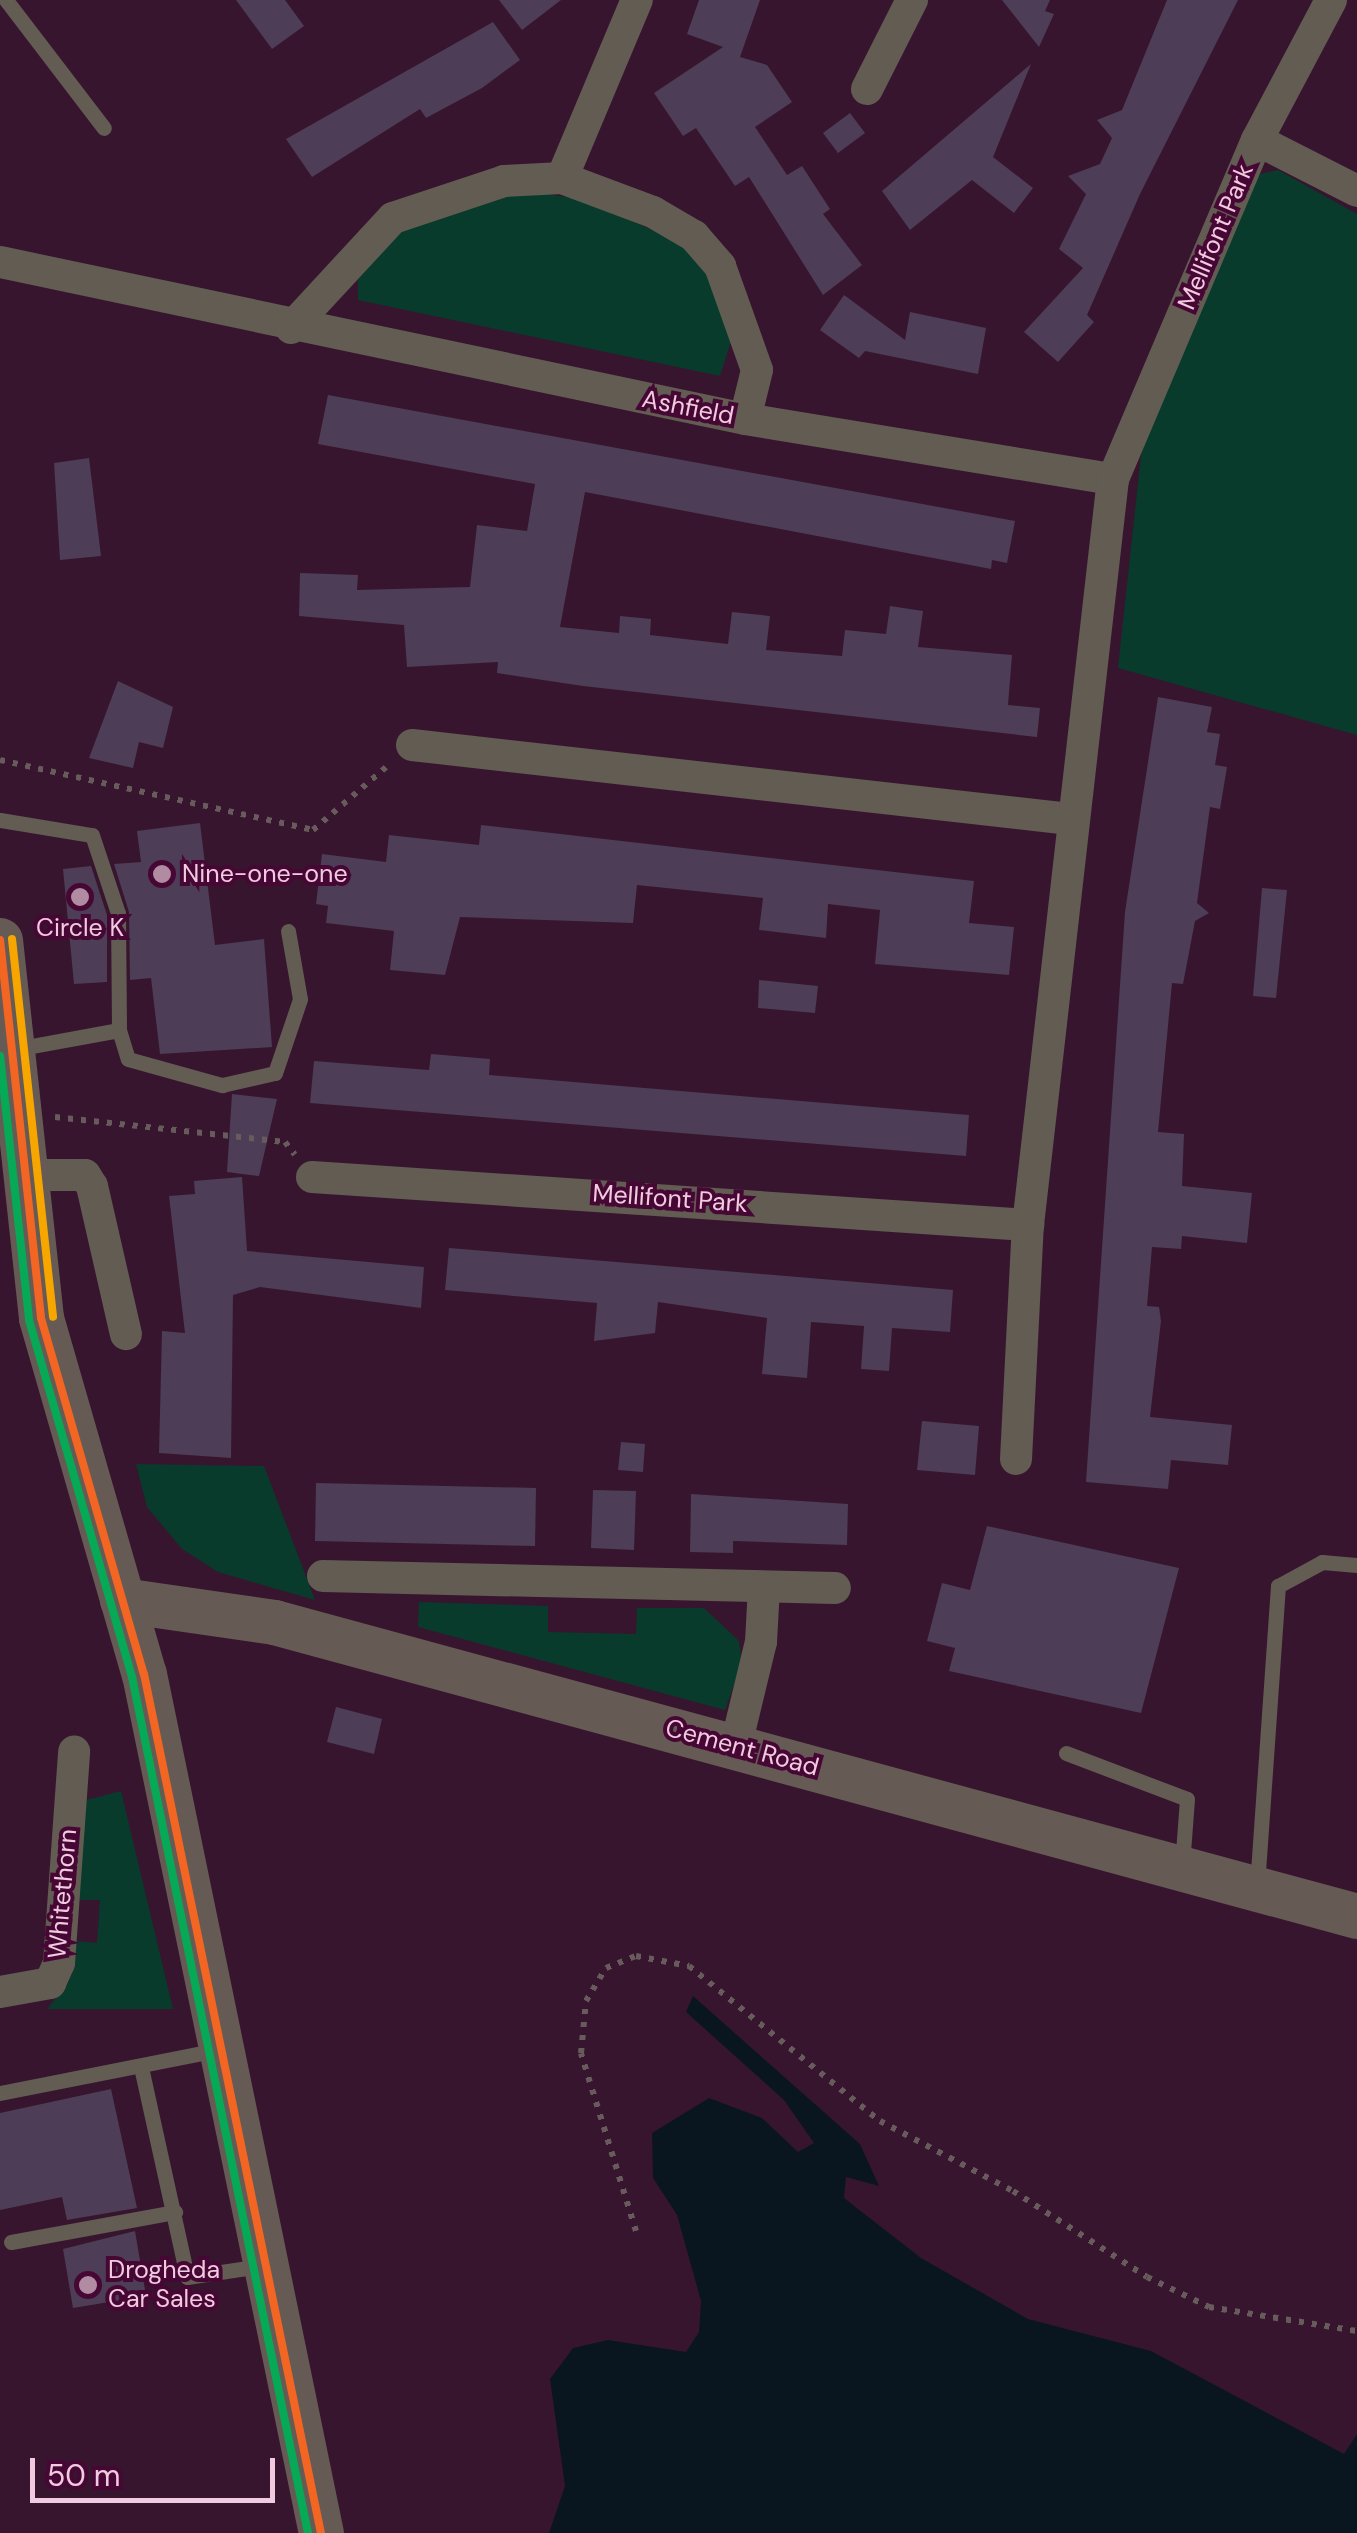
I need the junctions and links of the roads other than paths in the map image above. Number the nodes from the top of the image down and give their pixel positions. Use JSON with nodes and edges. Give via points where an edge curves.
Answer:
{"nodes":[{"id":1,"x":6,"y":0,"type":"edge"},
{"id":2,"x":637,"y":0,"type":"edge"},
{"id":3,"x":912,"y":0,"type":"edge"},
{"id":4,"x":1331,"y":0,"type":"edge"},
{"id":5,"x":866,"y":90,"type":"dead end"},
{"id":6,"x":104,"y":128,"type":"dead end"},
{"id":7,"x":1257,"y":140,"type":"junction"},
{"id":8,"x":562,"y":178,"type":"junction"},
{"id":9,"x":1357,"y":190,"type":"edge"},
{"id":10,"x":0,"y":262,"type":"edge"},
{"id":11,"x":291,"y":328,"type":"junction"},
{"id":12,"x":746,"y":419,"type":"junction"},
{"id":13,"x":1112,"y":480,"type":"junction"},
{"id":14,"x":412,"y":745,"type":"road end"},
{"id":15,"x":1070,"y":819,"type":"junction"},
{"id":16,"x":0,"y":820,"type":"edge"},
{"id":17,"x":288,"y":931,"type":"dead end"},
{"id":18,"x":0,"y":940,"type":"edge"},
{"id":19,"x":118,"y":1030,"type":"junction"},
{"id":20,"x":12,"y":1049,"type":"junction"},
{"id":21,"x":26,"y":1175,"type":"junction"},
{"id":22,"x":312,"y":1177,"type":"road end"},
{"id":23,"x":1028,"y":1225,"type":"junction"},
{"id":24,"x":21,"y":1319,"type":"edge"},
{"id":25,"x":126,"y":1334,"type":"dead end"},
{"id":26,"x":1016,"y":1458,"type":"dead end"},
{"id":27,"x":1357,"y":1565,"type":"edge"},
{"id":28,"x":323,"y":1576,"type":"dead end"},
{"id":29,"x":764,"y":1587,"type":"junction"},
{"id":30,"x":834,"y":1588,"type":"dead end"},
{"id":31,"x":122,"y":1600,"type":"junction"},
{"id":32,"x":736,"y":1746,"type":"junction"},
{"id":33,"x":74,"y":1752,"type":"dead end"},
{"id":34,"x":1066,"y":1753,"type":"dead end"},
{"id":35,"x":1181,"y":1870,"type":"junction"},
{"id":36,"x":1256,"y":1890,"type":"junction"},
{"id":37,"x":1357,"y":1916,"type":"edge"},
{"id":38,"x":0,"y":1992,"type":"edge"},
{"id":39,"x":222,"y":2049,"type":"junction"},
{"id":40,"x":142,"y":2067,"type":"junction"},
{"id":41,"x":0,"y":2093,"type":"edge"},
{"id":42,"x":176,"y":2212,"type":"junction"},
{"id":43,"x":11,"y":2242,"type":"dead end"},
{"id":44,"x":270,"y":2265,"type":"junction"},
{"id":45,"x":322,"y":2533,"type":"edge"}],
"edges":[{"from":1,"to":6,"type":"lane"},
{"from":2,"to":8,"type":"street"},
{"from":3,"to":5,"type":"street"},
{"from":4,"to":7,"type":"street","name":"Mellifont Park"},
{"from":7,"to":9,"type":"street"},
{"from":7,"to":13,"type":"street","name":"Mellifont Park"},
{"from":8,"to":11,"type":"street","name":"Ashfield","via":[[504,180],[393,218]]},
{"from":8,"to":12,"type":"street","name":"Ashfield","via":[[653,212],[694,236],[720,266],[757,370]]},
{"from":10,"to":11,"type":"street","name":"Ashfield"},
{"from":11,"to":12,"type":"street","name":"Ashfield"},
{"from":12,"to":13,"type":"street"},
{"from":13,"to":15,"type":"street","name":"Mellifont Park"},
{"from":14,"to":15,"type":"street"},
{"from":15,"to":23,"type":"street","name":"Mellifont Park"},
{"from":16,"to":19,"type":"lane","via":[[101,844],[118,913]]},
{"from":17,"to":19,"type":"lane","via":[[300,998],[276,1073],[222,1085],[166,1070],[128,1059]]},
{"from":18,"to":20,"type":"main road"},
{"from":19,"to":20,"type":"lane"},
{"from":20,"to":21,"type":"main road"},
{"from":21,"to":24,"type":"main road"},
{"from":21,"to":25,"type":"street","via":[[85,1176],[92,1186]]},
{"from":22,"to":23,"type":"street","name":"Mellifont Park"},
{"from":23,"to":26,"type":"street","name":"Mellifont Park"},
{"from":24,"to":31,"type":"main road"},
{"from":27,"to":36,"type":"lane","via":[[1322,1562],[1278,1586]]},
{"from":28,"to":29,"type":"street"},
{"from":29,"to":30,"type":"street"},
{"from":29,"to":32,"type":"street","via":[[761,1642]]},
{"from":31,"to":32,"type":"main road","name":"Cement Road","via":[[274,1622]]},
{"from":31,"to":39,"type":"main road"},
{"from":32,"to":35,"type":"main road","name":"Cement Road"},
{"from":33,"to":38,"type":"street","name":"Whitethorn","via":[[59,1963],[50,1983]]},
{"from":34,"to":35,"type":"lane","via":[[1187,1799],[1192,1817]]},
{"from":35,"to":36,"type":"main road","name":"Cement Road"},
{"from":36,"to":37,"type":"main road","name":"Cement Road"},
{"from":39,"to":40,"type":"lane"},
{"from":39,"to":44,"type":"main road"},
{"from":40,"to":41,"type":"lane"},
{"from":40,"to":42,"type":"lane"},
{"from":42,"to":43,"type":"lane"},
{"from":42,"to":44,"type":"lane","via":[[187,2276]]},
{"from":44,"to":45,"type":"main road"}]}
